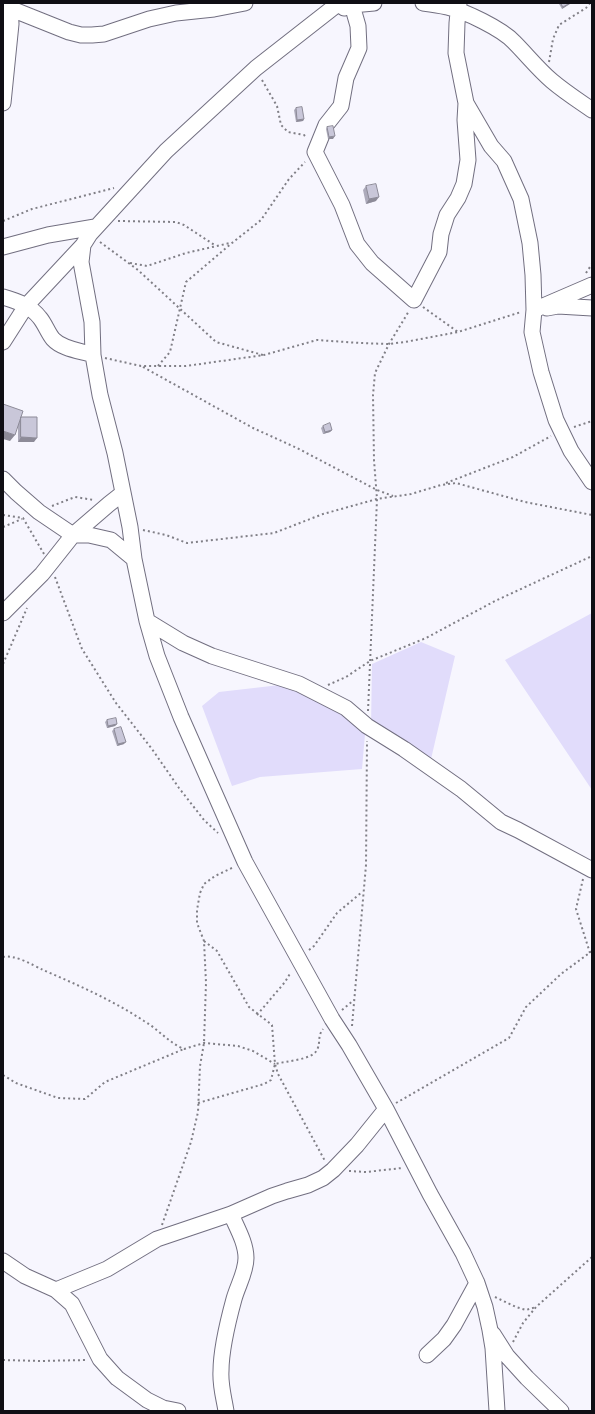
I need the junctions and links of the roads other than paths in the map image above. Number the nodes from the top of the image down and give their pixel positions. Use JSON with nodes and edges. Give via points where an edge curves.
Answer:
{"nodes":[{"id":1,"x":245,"y":3,"type":"edge"},
{"id":2,"x":374,"y":3,"type":"edge"},
{"id":3,"x":423,"y":3,"type":"edge"},
{"id":4,"x":8,"y":4,"type":"edge"},
{"id":5,"x":340,"y":7,"type":"edge"},
{"id":6,"x":459,"y":7,"type":"edge"},
{"id":7,"x":7,"y":24,"type":"edge"},
{"id":8,"x":3,"y":103,"type":"edge"},
{"id":9,"x":466,"y":103,"type":"junction"},
{"id":10,"x":592,"y":110,"type":"edge"},
{"id":11,"x":92,"y":232,"type":"junction"},
{"id":12,"x":3,"y":247,"type":"edge"},
{"id":13,"x":592,"y":285,"type":"edge"},
{"id":14,"x":3,"y":297,"type":"edge"},
{"id":15,"x":26,"y":306,"type":"junction"},
{"id":16,"x":592,"y":308,"type":"edge"},
{"id":17,"x":534,"y":310,"type":"junction"},
{"id":18,"x":3,"y":342,"type":"edge"},
{"id":19,"x":93,"y":355,"type":"junction"},
{"id":20,"x":3,"y":479,"type":"edge"},
{"id":21,"x":592,"y":482,"type":"edge"},
{"id":22,"x":123,"y":494,"type":"junction"},
{"id":23,"x":73,"y":535,"type":"junction"},
{"id":24,"x":134,"y":559,"type":"junction"},
{"id":25,"x":3,"y":613,"type":"edge"},
{"id":26,"x":147,"y":621,"type":"junction"},
{"id":27,"x":589,"y":868,"type":"edge"},
{"id":28,"x":386,"y":1109,"type":"junction"},
{"id":29,"x":231,"y":1214,"type":"junction"},
{"id":30,"x":3,"y":1261,"type":"edge"},
{"id":31,"x":477,"y":1284,"type":"junction"},
{"id":32,"x":56,"y":1290,"type":"junction"},
{"id":33,"x":490,"y":1330,"type":"junction"},
{"id":34,"x":427,"y":1355,"type":"dead end"},
{"id":35,"x":178,"y":1411,"type":"edge"},
{"id":36,"x":226,"y":1411,"type":"edge"},
{"id":37,"x":497,"y":1411,"type":"edge"},
{"id":38,"x":561,"y":1411,"type":"edge"}],
"edges":[{"from":1,"to":4,"type":"street","via":[[176,13],[104,34],[81,36]]},
{"from":2,"to":5,"type":"street"},
{"from":3,"to":6,"type":"street"},
{"from":4,"to":7,"type":"street"},
{"from":5,"to":9,"type":"street","via":[[358,26],[359,48],[346,78],[341,106],[326,125],[315,152],[342,206],[357,244],[372,263],[414,300],[438,252],[447,215],[464,184],[468,160],[464,120]]},
{"from":5,"to":11,"type":"street","via":[[256,68],[166,152]]},
{"from":6,"to":9,"type":"street","via":[[456,53]]},
{"from":6,"to":10,"type":"street","via":[[514,41],[531,62],[553,82]]},
{"from":7,"to":8,"type":"street"},
{"from":9,"to":17,"type":"street","via":[[504,161],[521,199],[534,275]]},
{"from":11,"to":12,"type":"street","via":[[48,235]]},
{"from":11,"to":15,"type":"street"},
{"from":11,"to":19,"type":"street","via":[[80,262],[92,322]]},
{"from":13,"to":17,"type":"street"},
{"from":14,"to":15,"type":"street"},
{"from":15,"to":18,"type":"street"},
{"from":15,"to":19,"type":"street","via":[[41,318],[60,344]]},
{"from":16,"to":17,"type":"street","via":[[558,306]]},
{"from":17,"to":21,"type":"street","via":[[532,332],[556,420],[571,452]]},
{"from":19,"to":22,"type":"street"},
{"from":20,"to":23,"type":"street","via":[[39,512]]},
{"from":22,"to":23,"type":"street"},
{"from":22,"to":24,"type":"street"},
{"from":23,"to":24,"type":"street","via":[[89,535],[111,540]]},
{"from":23,"to":25,"type":"street","via":[[50,565]]},
{"from":24,"to":26,"type":"street"},
{"from":26,"to":27,"type":"street","via":[[183,643],[212,656],[299,684],[346,708],[367,726],[461,789],[501,822]]},
{"from":26,"to":28,"type":"street","via":[[157,656],[181,717],[245,862],[332,1019]]},
{"from":28,"to":29,"type":"street","via":[[357,1145],[323,1178]]},
{"from":28,"to":31,"type":"street","via":[[458,1242]]},
{"from":29,"to":32,"type":"street","via":[[156,1239],[107,1269]]},
{"from":29,"to":36,"type":"street","via":[[246,1248],[246,1268],[234,1299],[220,1372]]},
{"from":30,"to":32,"type":"street","via":[[25,1276]]},
{"from":31,"to":33,"type":"street"},
{"from":31,"to":34,"type":"street","via":[[454,1325]]},
{"from":32,"to":35,"type":"street","via":[[72,1304],[100,1359],[117,1378],[147,1400],[163,1408]]},
{"from":33,"to":37,"type":"street"},
{"from":33,"to":38,"type":"street","via":[[507,1356]]}]}
